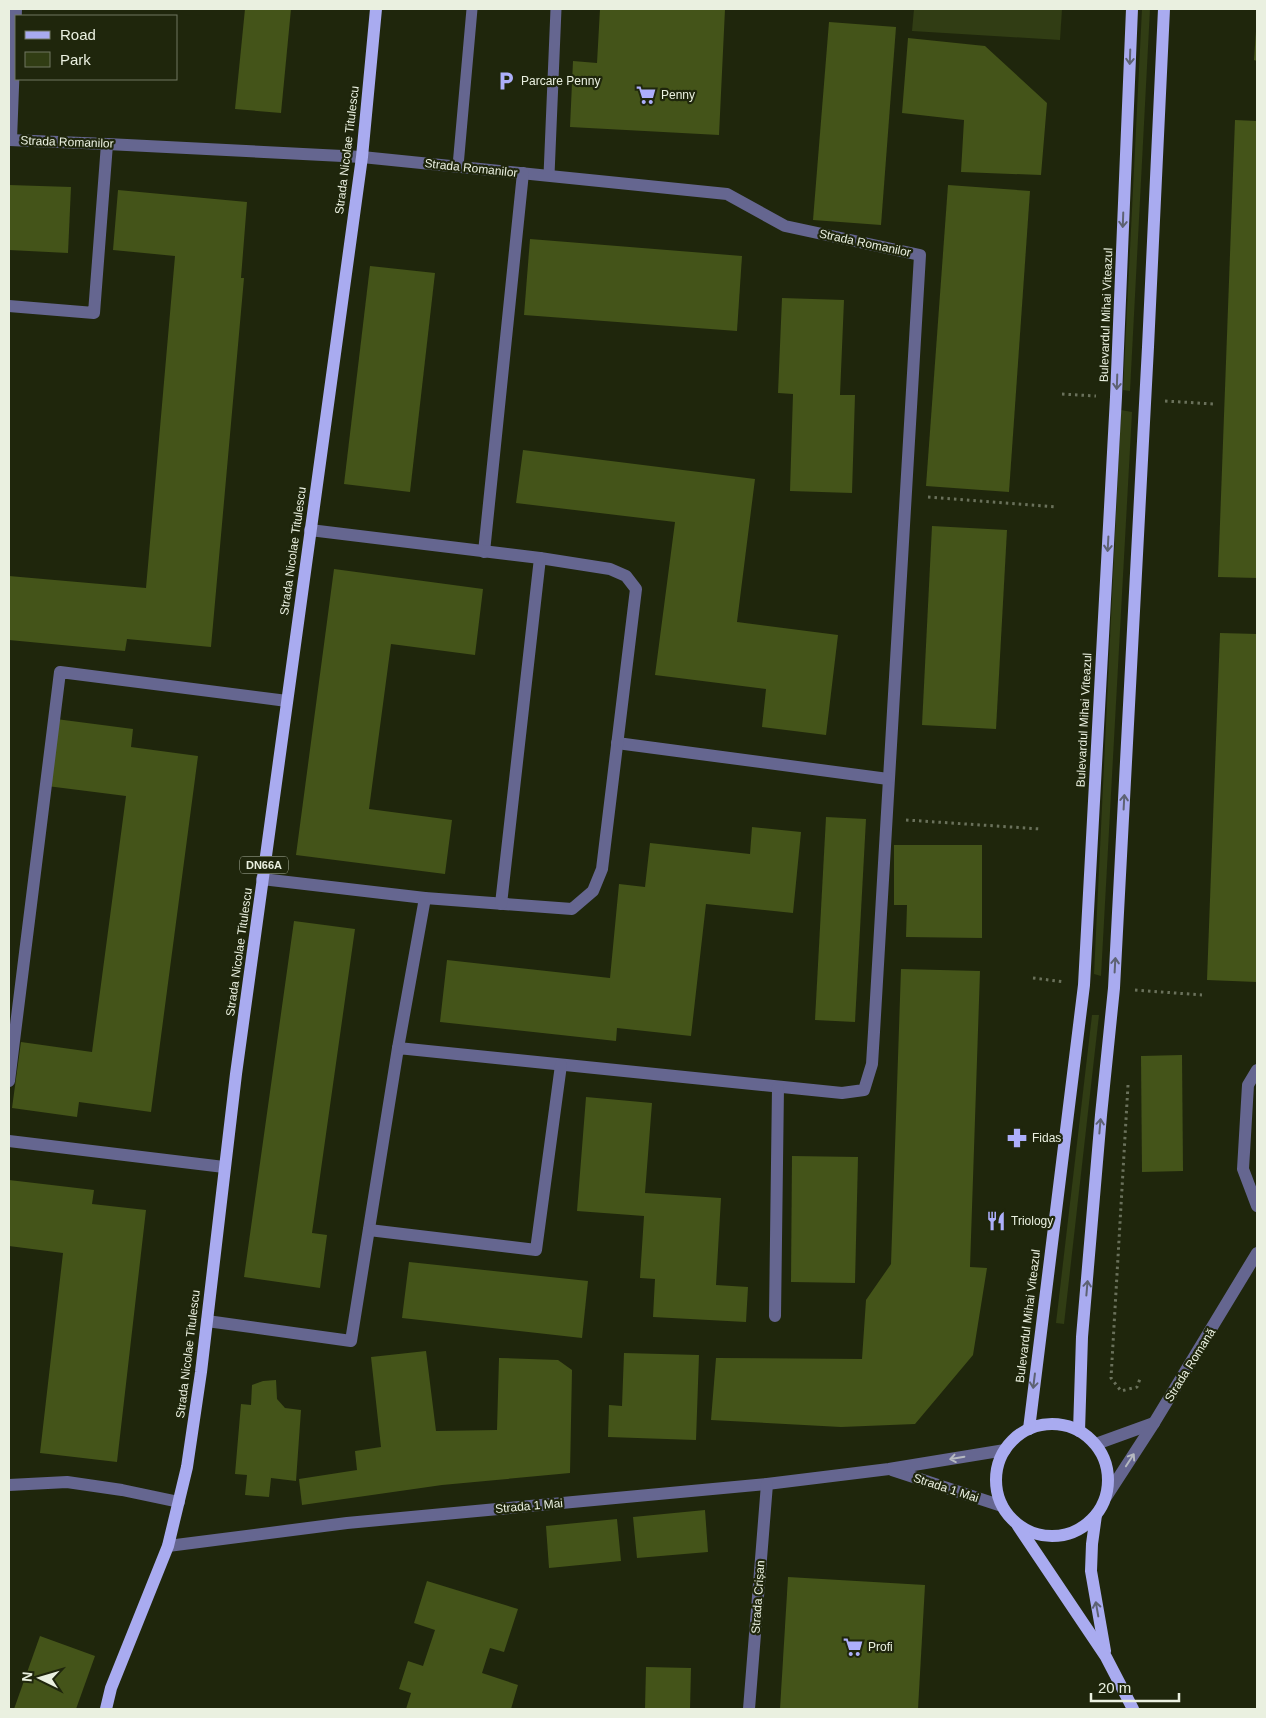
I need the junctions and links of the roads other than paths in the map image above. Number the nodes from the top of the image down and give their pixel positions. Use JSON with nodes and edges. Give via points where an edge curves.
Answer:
{"nodes":[{"id":1,"x":376,"y":9,"type":"edge"},
{"id":2,"x":472,"y":9,"type":"edge"},
{"id":3,"x":556,"y":9,"type":"edge"},
{"id":4,"x":1132,"y":9,"type":"edge"},
{"id":5,"x":1164,"y":9,"type":"edge"},
{"id":6,"x":15,"y":31,"type":"edge"},
{"id":7,"x":10,"y":140,"type":"edge"},
{"id":8,"x":107,"y":144,"type":"junction"},
{"id":9,"x":362,"y":157,"type":"junction"},
{"id":10,"x":458,"y":166,"type":"junction"},
{"id":11,"x":523,"y":173,"type":"junction"},
{"id":12,"x":549,"y":175,"type":"junction"},
{"id":13,"x":9,"y":306,"type":"edge"},
{"id":14,"x":310,"y":530,"type":"junction"},
{"id":15,"x":484,"y":552,"type":"junction"},
{"id":16,"x":540,"y":558,"type":"junction"},
{"id":17,"x":287,"y":701,"type":"junction"},
{"id":18,"x":617,"y":743,"type":"junction"},
{"id":19,"x":888,"y":779,"type":"junction"},
{"id":20,"x":262,"y":879,"type":"junction"},
{"id":21,"x":425,"y":898,"type":"junction"},
{"id":22,"x":501,"y":904,"type":"junction"},
{"id":23,"x":398,"y":1048,"type":"junction"},
{"id":24,"x":561,"y":1065,"type":"junction"},
{"id":25,"x":1257,"y":1070,"type":"edge"},
{"id":26,"x":9,"y":1081,"type":"edge"},
{"id":27,"x":778,"y":1087,"type":"junction"},
{"id":28,"x":9,"y":1141,"type":"edge"},
{"id":29,"x":224,"y":1167,"type":"junction"},
{"id":30,"x":1257,"y":1206,"type":"edge"},
{"id":31,"x":369,"y":1230,"type":"junction"},
{"id":32,"x":1257,"y":1253,"type":"edge"},
{"id":33,"x":776,"y":1316,"type":"dead end"},
{"id":34,"x":206,"y":1321,"type":"junction"},
{"id":35,"x":1154,"y":1423,"type":"junction"},
{"id":36,"x":1029,"y":1429,"type":"junction"},
{"id":37,"x":1079,"y":1431,"type":"junction"},
{"id":38,"x":1096,"y":1444,"type":"junction"},
{"id":39,"x":1005,"y":1450,"type":"junction"},
{"id":40,"x":889,"y":1469,"type":"junction"},
{"id":41,"x":767,"y":1484,"type":"junction"},
{"id":42,"x":9,"y":1485,"type":"edge"},
{"id":43,"x":1106,"y":1497,"type":"junction"},
{"id":44,"x":179,"y":1502,"type":"junction"},
{"id":45,"x":1002,"y":1506,"type":"junction"},
{"id":46,"x":1096,"y":1515,"type":"junction"},
{"id":47,"x":1017,"y":1524,"type":"junction"},
{"id":48,"x":168,"y":1546,"type":"junction"},
{"id":49,"x":1106,"y":1657,"type":"junction"},
{"id":50,"x":106,"y":1709,"type":"edge"},
{"id":51,"x":749,"y":1709,"type":"edge"},
{"id":52,"x":1133,"y":1709,"type":"edge"}],
"edges":[{"from":1,"to":9,"type":"main road","name":"Strada Nicolae Titulescu","number":"DN66A"},
{"from":2,"to":10,"type":"lane"},
{"from":3,"to":12,"type":"lane"},
{"from":4,"to":36,"type":"main road","name":"Bulevardul Mihai Viteazul","one_way":true,"via":[[1116,397],[1084,985]]},
{"from":37,"to":5,"type":"main road","one_way":true,"via":[[1083,1327],[1114,988]]},
{"from":6,"to":7,"type":"street"},
{"from":7,"to":8,"type":"street","name":"Strada Romanilor"},
{"from":8,"to":9,"type":"street","name":"Strada Romanilor"},
{"from":8,"to":13,"type":"street","via":[[94,313]]},
{"from":9,"to":10,"type":"street","name":"Strada Romanilor"},
{"from":9,"to":14,"type":"main road","name":"Strada Nicolae Titulescu","number":"DN66A"},
{"from":10,"to":11,"type":"street","name":"Strada Romanilor"},
{"from":11,"to":12,"type":"street","name":"Strada Romanilor"},
{"from":11,"to":15,"type":"street"},
{"from":12,"to":19,"type":"street","name":"Strada Romanilor","via":[[727,194],[785,226],[920,255]]},
{"from":14,"to":15,"type":"street"},
{"from":14,"to":17,"type":"main road","name":"Strada Nicolae Titulescu","number":"DN66A"},
{"from":15,"to":16,"type":"street"},
{"from":16,"to":18,"type":"street","via":[[610,569],[626,576],[636,589]]},
{"from":16,"to":22,"type":"street"},
{"from":17,"to":20,"type":"main road","name":"Strada Nicolae Titulescu","number":"DN66A"},
{"from":17,"to":26,"type":"street","via":[[60,672]]},
{"from":18,"to":19,"type":"street"},
{"from":18,"to":22,"type":"street","via":[[602,869],[592,891],[572,909]]},
{"from":19,"to":27,"type":"street","via":[[872,1064],[864,1090],[842,1093]]},
{"from":20,"to":21,"type":"street"},
{"from":20,"to":29,"type":"main road","name":"Strada Nicolae Titulescu","number":"DN66A"},
{"from":21,"to":22,"type":"street"},
{"from":21,"to":23,"type":"street"},
{"from":23,"to":24,"type":"street"},
{"from":23,"to":31,"type":"street"},
{"from":24,"to":27,"type":"street"},
{"from":24,"to":31,"type":"street","via":[[536,1250]]},
{"from":25,"to":30,"type":"street","via":[[1248,1085],[1243,1169]]},
{"from":27,"to":33,"type":"street"},
{"from":28,"to":29,"type":"street"},
{"from":29,"to":34,"type":"main road","name":"Strada Nicolae Titulescu","number":"DN66A"},
{"from":31,"to":34,"type":"street","via":[[351,1341]]},
{"from":32,"to":35,"type":"street","name":"Strada Romană"},
{"from":34,"to":44,"type":"main road","name":"Strada Nicolae Titulescu","number":"DN66A","via":[[188,1467]]},
{"from":35,"to":38,"type":"street"},
{"from":43,"to":35,"type":"street","name":"Strada Romană","one_way":true},
{"from":36,"to":37,"type":"main road","via":[[1045,1424],[1063,1425]]},
{"from":36,"to":39,"type":"main road"},
{"from":37,"to":38,"type":"main road"},
{"from":38,"to":43,"type":"main road","via":[[1105,1460],[1109,1478]]},
{"from":39,"to":40,"type":"street","name":"Strada 1 Mai","one_way":true},
{"from":39,"to":45,"type":"main road","via":[[997,1468],[996,1487]]},
{"from":40,"to":41,"type":"street","name":"Strada 1 Mai"},
{"from":40,"to":45,"type":"street","name":"Strada 1 Mai"},
{"from":41,"to":48,"type":"street","name":"Strada 1 Mai","via":[[347,1523]]},
{"from":41,"to":51,"type":"street","name":"Strada Crișan"},
{"from":42,"to":44,"type":"street","via":[[66,1482]]},
{"from":43,"to":46,"type":"main road"},
{"from":44,"to":48,"type":"main road","name":"Strada Nicolae Titulescu","number":"DN66A"},
{"from":45,"to":47,"type":"main road"},
{"from":46,"to":47,"type":"main road","via":[[1083,1527],[1049,1537],[1032,1533]]},
{"from":49,"to":46,"type":"main road","one_way":true,"via":[[1091,1571]]},
{"from":47,"to":49,"type":"main road"},
{"from":48,"to":50,"type":"main road","name":"Strada Nicolae Titulescu","number":"DN66A"},
{"from":49,"to":52,"type":"main road"}]}
